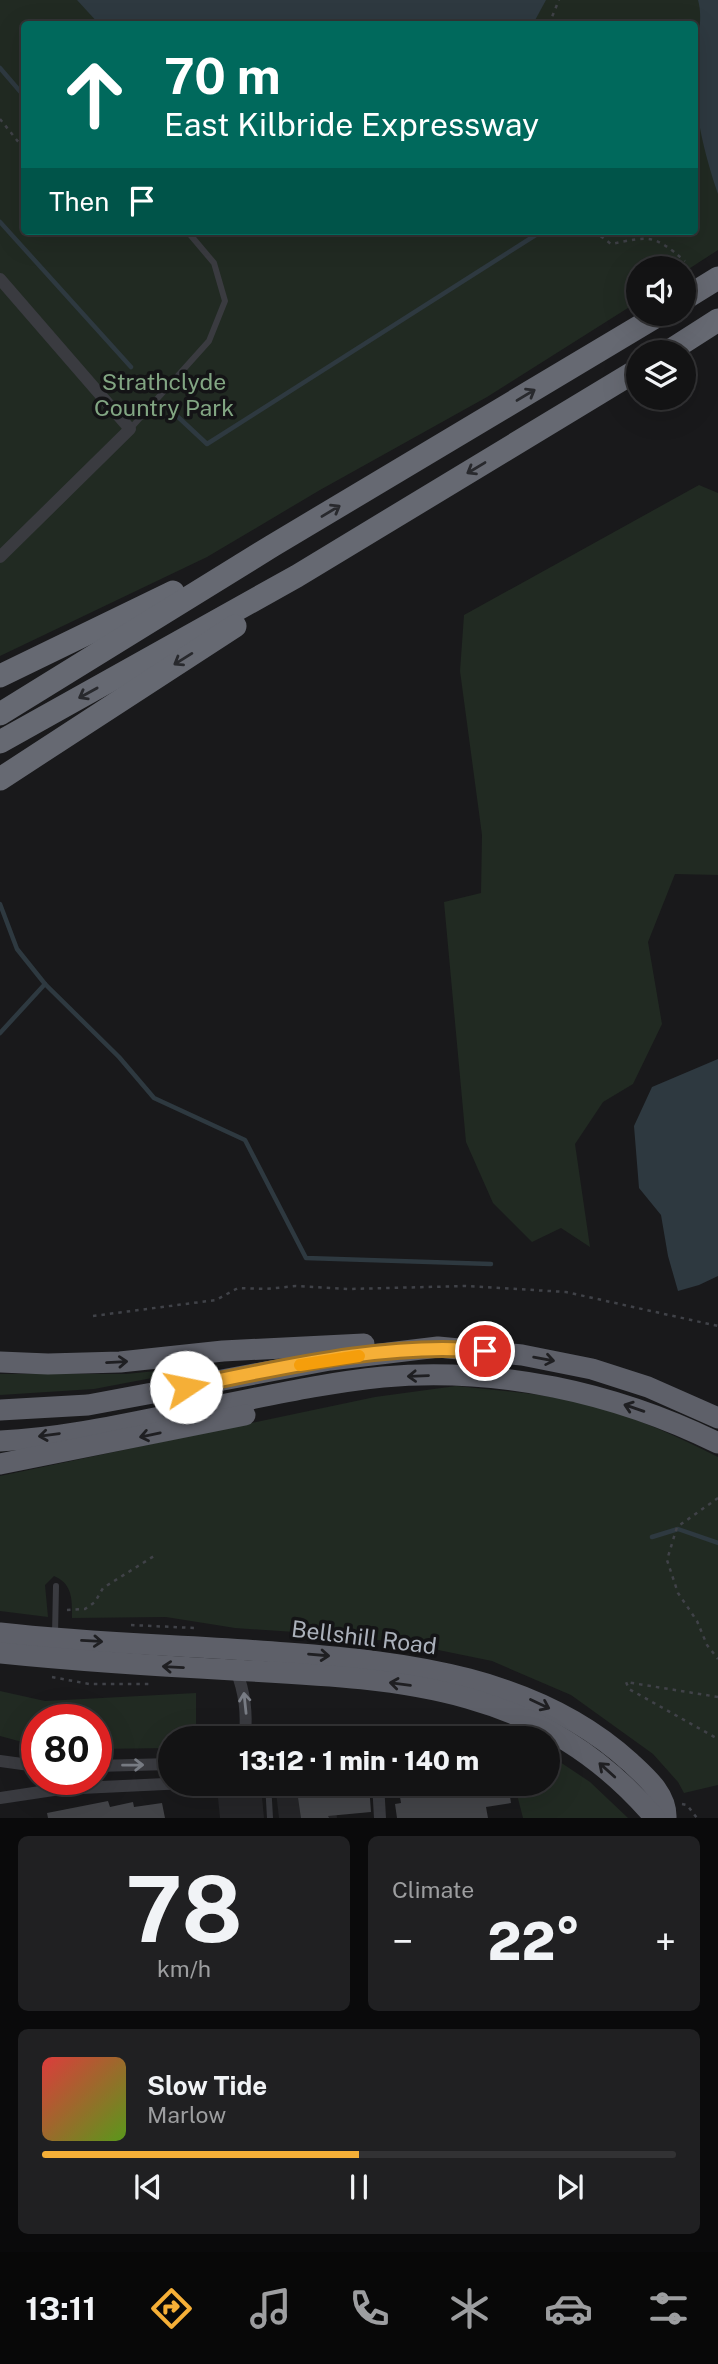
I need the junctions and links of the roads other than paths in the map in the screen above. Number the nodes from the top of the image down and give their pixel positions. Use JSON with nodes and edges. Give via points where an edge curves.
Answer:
{"nodes":[{"id":1,"x":190,"y":235,"type":"edge"},
{"id":2,"x":718,"y":278,"type":"edge"},
{"id":3,"x":0,"y":279,"type":"edge"},
{"id":4,"x":696,"y":292,"type":"edge"},
{"id":5,"x":718,"y":320,"type":"edge"},
{"id":6,"x":641,"y":326,"type":"edge"},
{"id":7,"x":687,"y":340,"type":"edge"},
{"id":8,"x":626,"y":377,"type":"edge"},
{"id":9,"x":130,"y":429,"type":"junction"},
{"id":10,"x":272,"y":546,"type":"junction"},
{"id":11,"x":0,"y":557,"type":"edge"},
{"id":12,"x":297,"y":576,"type":"junction"},
{"id":13,"x":0,"y":676,"type":"edge"},
{"id":14,"x":0,"y":714,"type":"edge"},
{"id":15,"x":0,"y":742,"type":"edge"},
{"id":16,"x":0,"y":779,"type":"edge"},
{"id":17,"x":438,"y":1347,"type":"junction"},
{"id":18,"x":0,"y":1362,"type":"edge"},
{"id":19,"x":382,"y":1377,"type":"junction"},
{"id":20,"x":0,"y":1410,"type":"edge"},
{"id":21,"x":711,"y":1415,"type":"edge"},
{"id":22,"x":0,"y":1441,"type":"edge"},
{"id":23,"x":718,"y":1443,"type":"edge"},
{"id":24,"x":0,"y":1464,"type":"edge"},
{"id":25,"x":56,"y":1586,"type":"dead end"},
{"id":26,"x":0,"y":1633,"type":"edge"},
{"id":27,"x":54,"y":1639,"type":"junction"},
{"id":28,"x":0,"y":1653,"type":"edge"},
{"id":29,"x":236,"y":1670,"type":"junction"},
{"id":30,"x":246,"y":1726,"type":"edge"},
{"id":31,"x":0,"y":1761,"type":"edge"},
{"id":32,"x":21,"y":1764,"type":"edge"},
{"id":33,"x":158,"y":1764,"type":"edge"},
{"id":34,"x":112,"y":1766,"type":"edge"},
{"id":35,"x":158,"y":1784,"type":"edge"},
{"id":36,"x":269,"y":1796,"type":"edge"},
{"id":37,"x":379,"y":1796,"type":"edge"},
{"id":38,"x":0,"y":1798,"type":"edge"},
{"id":39,"x":270,"y":1818,"type":"edge"},
{"id":40,"x":380,"y":1818,"type":"edge"},
{"id":41,"x":655,"y":1818,"type":"edge"},
{"id":42,"x":666,"y":1818,"type":"edge"}],
"edges":[{"from":1,"to":9,"type":"lane","via":[[214,263],[225,301],[209,341]]},
{"from":2,"to":4,"type":"highway"},
{"from":3,"to":9,"type":"street"},
{"from":5,"to":7,"type":"highway"},
{"from":10,"to":6,"type":"highway","one_way":true},
{"from":8,"to":12,"type":"highway","one_way":true},
{"from":9,"to":11,"type":"street"},
{"from":10,"to":13,"type":"highway"},
{"from":10,"to":14,"type":"highway"},
{"from":12,"to":15,"type":"highway","one_way":true},
{"from":12,"to":16,"type":"highway","one_way":true,"via":[[225,634]]},
{"from":18,"to":17,"type":"highway","one_way":true,"via":[[120,1362],[321,1344]]},
{"from":17,"to":20,"type":"highway","via":[[330,1360],[88,1405]]},
{"from":17,"to":21,"type":"highway","one_way":true,"via":[[522,1355],[592,1369],[649,1387]]},
{"from":19,"to":22,"type":"highway","one_way":true,"via":[[117,1425]]},
{"from":23,"to":19,"type":"highway","one_way":true,"via":[[621,1403],[533,1383],[458,1375]]},
{"from":19,"to":24,"type":"highway","one_way":true,"via":[[330,1397]]},
{"from":25,"to":27,"type":"lane"},
{"from":26,"to":27,"type":"highway","name":"Bellshill Road"},
{"from":27,"to":42,"type":"highway","name":"Bellshill Road","one_way":true,"via":[[370,1659],[502,1688],[542,1704],[622,1755],[663,1797]]},
{"from":29,"to":28,"type":"highway","name":"Bellshill Road","one_way":true},
{"from":30,"to":29,"type":"street","one_way":true,"via":[[243,1689]]},
{"from":41,"to":29,"type":"highway","name":"Bellshill Road","one_way":true,"via":[[586,1752],[501,1708],[426,1686]]},
{"from":31,"to":32,"type":"street"},
{"from":34,"to":33,"type":"street","one_way":true},
{"from":35,"to":38,"type":"street","via":[[60,1789]]},
{"from":36,"to":39,"type":"lane"},
{"from":37,"to":40,"type":"street"}]}
